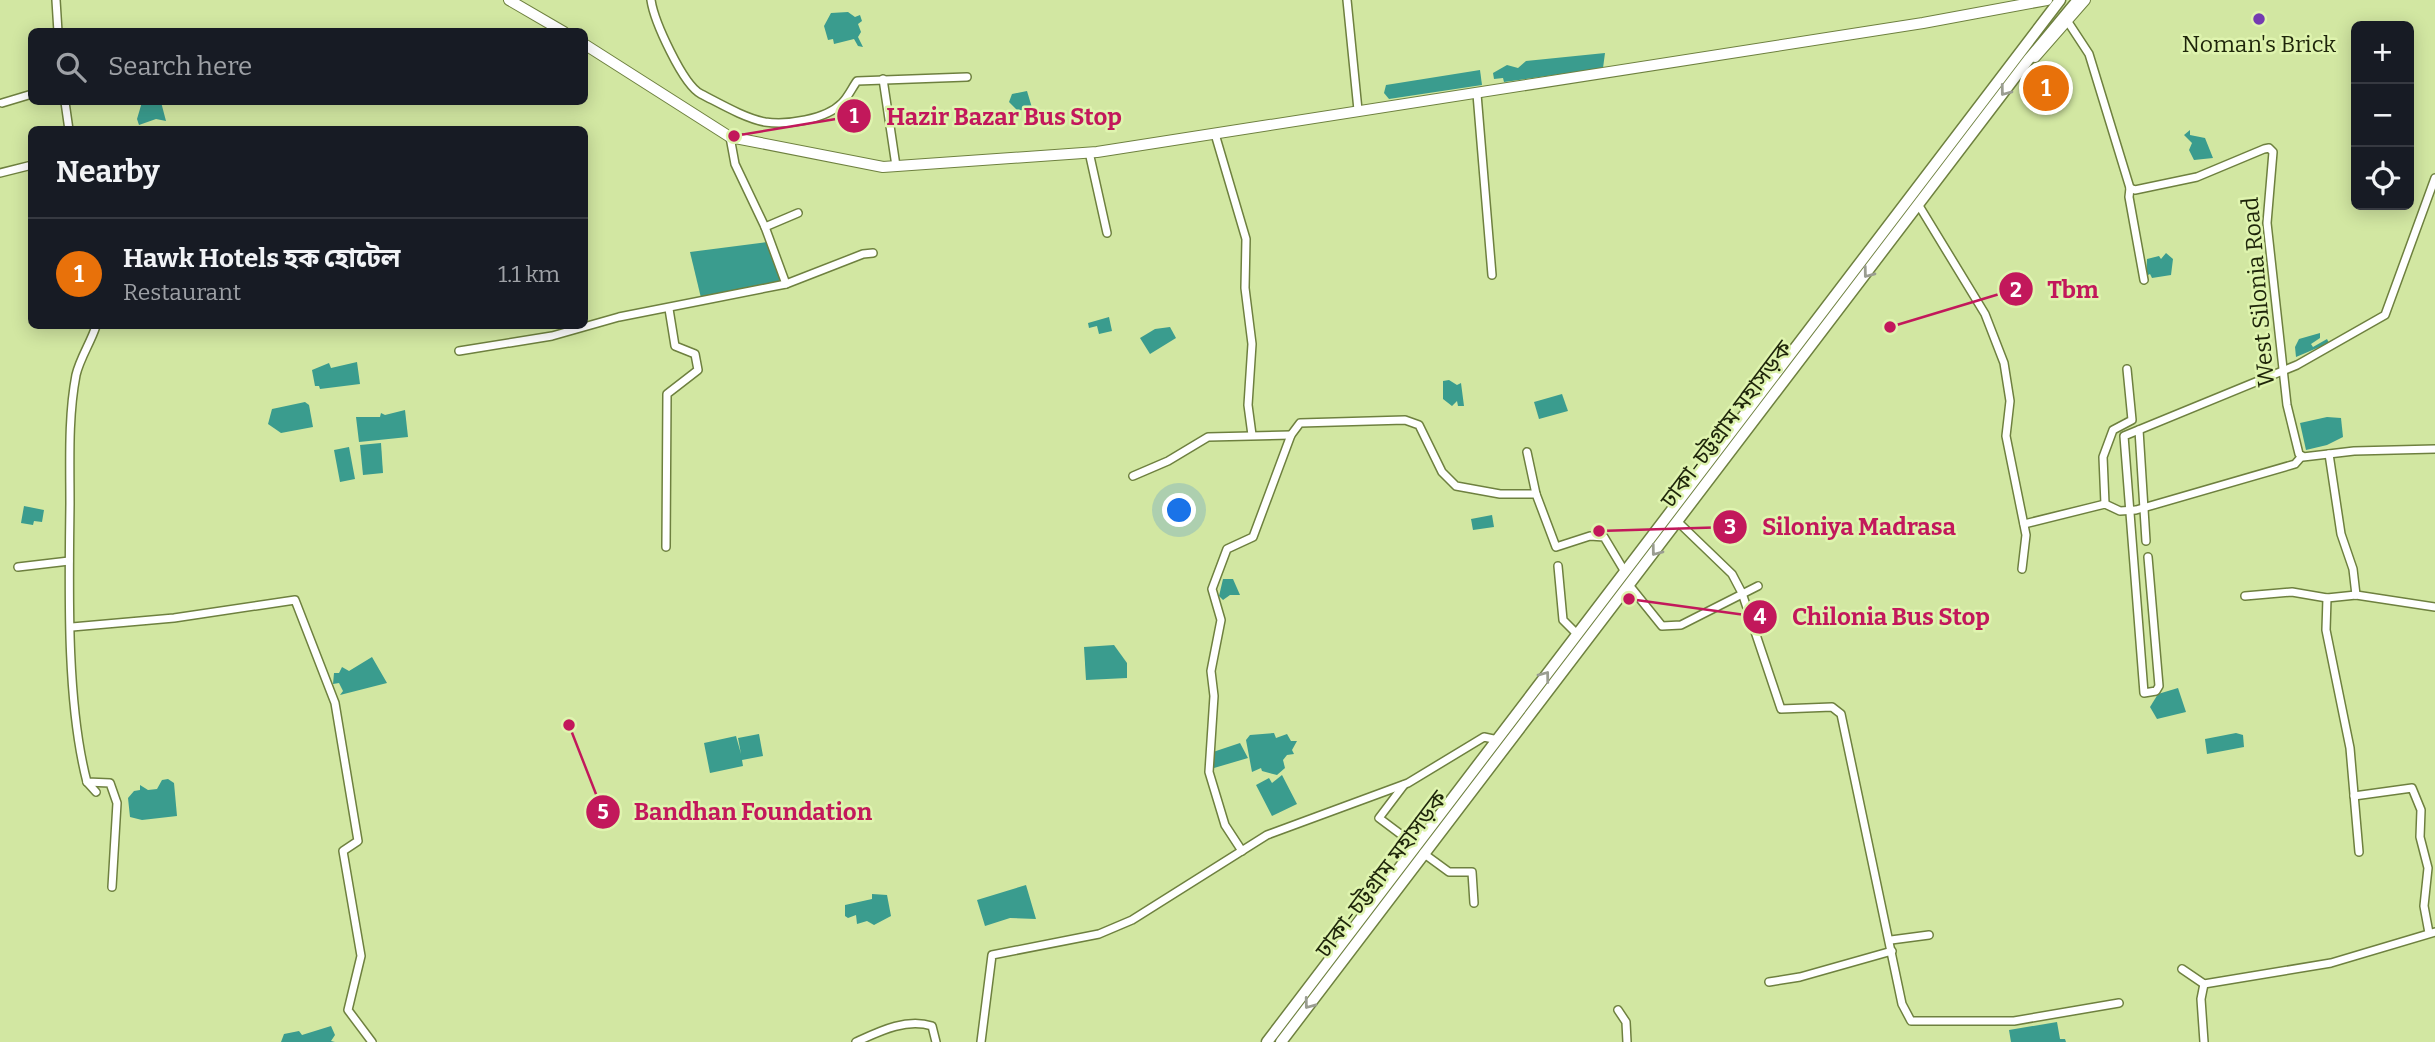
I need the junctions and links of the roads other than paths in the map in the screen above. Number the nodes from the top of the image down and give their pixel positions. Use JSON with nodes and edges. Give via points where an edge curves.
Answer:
{"nodes":[{"id":1,"x":56,"y":0,"type":"edge"},
{"id":2,"x":509,"y":0,"type":"edge"},
{"id":3,"x":651,"y":0,"type":"edge"},
{"id":4,"x":1347,"y":0,"type":"edge"},
{"id":5,"x":2047,"y":0,"type":"edge"},
{"id":6,"x":2054,"y":0,"type":"edge"},
{"id":7,"x":2060,"y":0,"type":"edge"},
{"id":8,"x":2078,"y":0,"type":"edge"},
{"id":9,"x":2085,"y":0,"type":"edge"},
{"id":10,"x":2035,"y":2,"type":"junction"},
{"id":11,"x":2045,"y":13,"type":"junction"},
{"id":12,"x":2068,"y":22,"type":"junction"},
{"id":13,"x":58,"y":28,"type":"edge"},
{"id":14,"x":557,"y":28,"type":"edge"},
{"id":15,"x":588,"y":47,"type":"edge"},
{"id":16,"x":2022,"y":59,"type":"junction"},
{"id":17,"x":967,"y":77,"type":"dead end"},
{"id":18,"x":883,"y":79,"type":"junction"},
{"id":19,"x":1478,"y":94,"type":"junction"},
{"id":20,"x":28,"y":95,"type":"edge"},
{"id":21,"x":2,"y":103,"type":"dead end"},
{"id":22,"x":65,"y":105,"type":"edge"},
{"id":23,"x":1358,"y":110,"type":"junction"},
{"id":24,"x":68,"y":126,"type":"edge"},
{"id":25,"x":1215,"y":134,"type":"junction"},
{"id":26,"x":730,"y":137,"type":"junction"},
{"id":27,"x":1088,"y":152,"type":"junction"},
{"id":28,"x":28,"y":166,"type":"edge"},
{"id":29,"x":896,"y":166,"type":"junction"},
{"id":30,"x":0,"y":173,"type":"edge"},
{"id":31,"x":2435,"y":178,"type":"edge"},
{"id":32,"x":2130,"y":188,"type":"junction"},
{"id":33,"x":1918,"y":204,"type":"junction"},
{"id":34,"x":798,"y":213,"type":"dead end"},
{"id":35,"x":765,"y":227,"type":"junction"},
{"id":36,"x":1107,"y":233,"type":"dead end"},
{"id":37,"x":873,"y":253,"type":"dead end"},
{"id":38,"x":1492,"y":275,"type":"dead end"},
{"id":39,"x":2144,"y":280,"type":"dead end"},
{"id":40,"x":786,"y":284,"type":"junction"},
{"id":41,"x":669,"y":309,"type":"junction"},
{"id":42,"x":588,"y":325,"type":"edge"},
{"id":43,"x":95,"y":329,"type":"edge"},
{"id":44,"x":574,"y":329,"type":"edge"},
{"id":45,"x":459,"y":351,"type":"dead end"},
{"id":46,"x":2127,"y":369,"type":"dead end"},
{"id":47,"x":2283,"y":369,"type":"junction"},
{"id":48,"x":1762,"y":390,"type":"junction"},
{"id":49,"x":1773,"y":398,"type":"junction"},
{"id":50,"x":1751,"y":404,"type":"junction"},
{"id":51,"x":1761,"y":413,"type":"junction"},
{"id":52,"x":2139,"y":430,"type":"junction"},
{"id":53,"x":1252,"y":435,"type":"junction"},
{"id":54,"x":1291,"y":436,"type":"junction"},
{"id":55,"x":2435,"y":449,"type":"edge"},
{"id":56,"x":1527,"y":452,"type":"dead end"},
{"id":57,"x":2329,"y":454,"type":"junction"},
{"id":58,"x":2302,"y":456,"type":"junction"},
{"id":59,"x":1133,"y":476,"type":"dead end"},
{"id":60,"x":1536,"y":494,"type":"junction"},
{"id":61,"x":2105,"y":504,"type":"junction"},
{"id":62,"x":2143,"y":508,"type":"junction"},
{"id":63,"x":2129,"y":511,"type":"junction"},
{"id":64,"x":1678,"y":522,"type":"junction"},
{"id":65,"x":2024,"y":524,"type":"junction"},
{"id":66,"x":2146,"y":541,"type":"dead end"},
{"id":67,"x":666,"y":547,"type":"dead end"},
{"id":68,"x":2148,"y":557,"type":"dead end"},
{"id":69,"x":69,"y":561,"type":"junction"},
{"id":70,"x":1558,"y":566,"type":"dead end"},
{"id":71,"x":18,"y":567,"type":"dead end"},
{"id":72,"x":2022,"y":569,"type":"dead end"},
{"id":73,"x":1625,"y":572,"type":"junction"},
{"id":74,"x":1629,"y":585,"type":"junction"},
{"id":75,"x":1758,"y":586,"type":"dead end"},
{"id":76,"x":1742,"y":593,"type":"junction"},
{"id":77,"x":2245,"y":596,"type":"dead end"},
{"id":78,"x":2356,"y":596,"type":"junction"},
{"id":79,"x":2327,"y":598,"type":"junction"},
{"id":80,"x":2435,"y":607,"type":"edge"},
{"id":81,"x":72,"y":628,"type":"junction"},
{"id":82,"x":1578,"y":635,"type":"junction"},
{"id":83,"x":1498,"y":740,"type":"junction"},
{"id":84,"x":87,"y":782,"type":"junction"},
{"id":85,"x":1404,"y":785,"type":"junction"},
{"id":86,"x":96,"y":792,"type":"dead end"},
{"id":87,"x":2354,"y":796,"type":"junction"},
{"id":88,"x":1419,"y":849,"type":"junction"},
{"id":89,"x":1242,"y":851,"type":"junction"},
{"id":90,"x":2359,"y":852,"type":"dead end"},
{"id":91,"x":112,"y":887,"type":"dead end"},
{"id":92,"x":1474,"y":903,"type":"dead end"},
{"id":93,"x":2432,"y":933,"type":"edge"},
{"id":94,"x":1929,"y":935,"type":"dead end"},
{"id":95,"x":1891,"y":940,"type":"junction"},
{"id":96,"x":1892,"y":951,"type":"junction"},
{"id":97,"x":2182,"y":969,"type":"dead end"},
{"id":98,"x":1769,"y":982,"type":"dead end"},
{"id":99,"x":2204,"y":984,"type":"junction"},
{"id":100,"x":2119,"y":1003,"type":"dead end"},
{"id":101,"x":1618,"y":1010,"type":"dead end"},
{"id":102,"x":372,"y":1042,"type":"edge"},
{"id":103,"x":856,"y":1042,"type":"edge"},
{"id":104,"x":936,"y":1042,"type":"edge"},
{"id":105,"x":981,"y":1042,"type":"edge"},
{"id":106,"x":1267,"y":1042,"type":"edge"},
{"id":107,"x":1281,"y":1042,"type":"edge"},
{"id":108,"x":1628,"y":1042,"type":"edge"},
{"id":109,"x":2204,"y":1042,"type":"edge"}],
"edges":[{"from":1,"to":13,"type":"street"},
{"from":2,"to":14,"type":"main road"},
{"from":3,"to":18,"type":"street","via":[[658,30],[700,94],[764,122],[824,114],[839,106],[857,81]]},
{"from":4,"to":23,"type":"street"},
{"from":5,"to":10,"type":"main road"},
{"from":6,"to":11,"type":"main road"},
{"from":7,"to":16,"type":"highway","name":"ঢাকা-চট্টগ্রাম মহাসড়ক"},
{"from":8,"to":16,"type":"highway","name":"ঢাকা-চট্টগ্রাম মহাসড়ক"},
{"from":9,"to":12,"type":"main road"},
{"from":10,"to":11,"type":"main road","via":[[2042,4]]},
{"from":10,"to":19,"type":"main road"},
{"from":11,"to":16,"type":"main road"},
{"from":12,"to":16,"type":"main road","via":[[2043,50]]},
{"from":12,"to":32,"type":"street","via":[[2089,54]]},
{"from":15,"to":26,"type":"main road"},
{"from":16,"to":33,"type":"highway","name":"ঢাকা-চট্টগ্রাম মহাসড়ক","one_way":true},
{"from":16,"to":48,"type":"highway","name":"ঢাকা-চট্টগ্রাম মহাসড়ক"},
{"from":17,"to":18,"type":"street"},
{"from":18,"to":29,"type":"street"},
{"from":19,"to":23,"type":"main road"},
{"from":19,"to":38,"type":"street"},
{"from":20,"to":21,"type":"street"},
{"from":22,"to":24,"type":"street"},
{"from":23,"to":25,"type":"main road"},
{"from":25,"to":27,"type":"main road"},
{"from":25,"to":53,"type":"street","via":[[1247,239]]},
{"from":26,"to":29,"type":"main road"},
{"from":26,"to":35,"type":"street","via":[[735,164]]},
{"from":27,"to":29,"type":"main road"},
{"from":27,"to":36,"type":"street"},
{"from":28,"to":30,"type":"street"},
{"from":31,"to":47,"type":"street","via":[[2385,315],[2320,354]]},
{"from":32,"to":39,"type":"street"},
{"from":32,"to":47,"type":"street","name":"West Silonia Road","via":[[2197,177],[2269,148],[2274,159],[2267,223]]},
{"from":33,"to":49,"type":"highway","name":"ঢাকা-চট্টগ্রাম মহাসড়ক","one_way":true},
{"from":33,"to":65,"type":"street","via":[[1985,314],[1999,347],[2010,401],[2006,436]]},
{"from":34,"to":35,"type":"street"},
{"from":35,"to":40,"type":"street"},
{"from":37,"to":40,"type":"street"},
{"from":40,"to":41,"type":"street"},
{"from":41,"to":42,"type":"street"},
{"from":41,"to":67,"type":"street","via":[[675,345],[695,355],[698,370],[667,394]]},
{"from":43,"to":69,"type":"street","via":[[76,373],[70,423]]},
{"from":44,"to":45,"type":"street"},
{"from":46,"to":61,"type":"street","via":[[2132,421],[2113,430],[2103,457]]},
{"from":47,"to":52,"type":"street"},
{"from":47,"to":58,"type":"street","name":"West Silonia Road","via":[[2293,439]]},
{"from":48,"to":49,"type":"highway","via":[[1764,399]]},
{"from":48,"to":50,"type":"highway","name":"ঢাকা-চট্টগ্রাম মহাসড়ক"},
{"from":49,"to":51,"type":"highway","name":"ঢাকা-চট্টগ্রাম মহাসড়ক"},
{"from":50,"to":51,"type":"highway","via":[[1761,403]]},
{"from":50,"to":73,"type":"highway","name":"ঢাকা-চট্টগ্রাম মহাসড়ক"},
{"from":51,"to":64,"type":"highway","name":"ঢাকা-চট্টগ্রাম মহাসড়ক"},
{"from":52,"to":62,"type":"street"},
{"from":52,"to":63,"type":"street","via":[[2123,436]]},
{"from":53,"to":54,"type":"street"},
{"from":53,"to":59,"type":"street","via":[[1208,438]]},
{"from":54,"to":60,"type":"street","via":[[1306,421],[1405,420],[1422,429],[1442,472],[1456,486],[1500,494]]},
{"from":54,"to":89,"type":"street","via":[[1253,537],[1227,549],[1212,589],[1221,620],[1211,671],[1209,772],[1225,825]]},
{"from":55,"to":57,"type":"street"},
{"from":56,"to":60,"type":"street"},
{"from":57,"to":58,"type":"street"},
{"from":57,"to":78,"type":"street"},
{"from":58,"to":62,"type":"street","via":[[2295,464]]},
{"from":60,"to":73,"type":"street","via":[[1556,547],[1590,536],[1604,537]]},
{"from":61,"to":63,"type":"street"},
{"from":61,"to":65,"type":"street"},
{"from":62,"to":63,"type":"street"},
{"from":62,"to":66,"type":"street"},
{"from":63,"to":68,"type":"street","via":[[2144,692],[2159,687]]},
{"from":64,"to":74,"type":"highway","name":"ঢাকা-চট্টগ্রাম মহাসড়ক","one_way":true},
{"from":64,"to":76,"type":"street","via":[[1732,575]]},
{"from":65,"to":72,"type":"street"},
{"from":69,"to":71,"type":"street"},
{"from":69,"to":81,"type":"street"},
{"from":70,"to":82,"type":"street","via":[[1563,620]]},
{"from":73,"to":82,"type":"highway","name":"ঢাকা-চট্টগ্রাম মহাসড়ক"},
{"from":74,"to":76,"type":"street","via":[[1667,628]]},
{"from":74,"to":88,"type":"highway","name":"ঢাকা-চট্টগ্রাম মহাসড়ক"},
{"from":75,"to":76,"type":"street"},
{"from":76,"to":95,"type":"street","via":[[1781,709],[1832,707],[1841,714]]},
{"from":77,"to":79,"type":"street","via":[[2292,592]]},
{"from":78,"to":79,"type":"street"},
{"from":78,"to":80,"type":"street"},
{"from":79,"to":87,"type":"street","via":[[2326,630],[2350,748]]},
{"from":81,"to":84,"type":"street","via":[[75,698]]},
{"from":81,"to":102,"type":"street","via":[[295,600],[335,704],[358,841],[343,851],[361,956],[348,1010]]},
{"from":83,"to":82,"type":"highway","name":"ঢাকা-চট্টগ্রাম মহাসড়ক","one_way":true},
{"from":83,"to":85,"type":"street","via":[[1485,737]]},
{"from":83,"to":88,"type":"highway","name":"ঢাকা-চট্টগ্রাম মহাসড়ক"},
{"from":84,"to":86,"type":"street"},
{"from":84,"to":91,"type":"street","via":[[110,783],[115,789]]},
{"from":85,"to":88,"type":"street","via":[[1379,818]]},
{"from":85,"to":89,"type":"street","via":[[1267,835]]},
{"from":87,"to":90,"type":"street"},
{"from":87,"to":93,"type":"street","via":[[2412,788],[2421,810],[2420,837],[2428,868],[2424,906]]},
{"from":88,"to":92,"type":"street","via":[[1449,872],[1472,872]]},
{"from":88,"to":106,"type":"highway","name":"ঢাকা-চট্টগ্রাম মহাসড়ক"},
{"from":88,"to":107,"type":"highway","name":"ঢাকা-চট্টগ্রাম মহাসড়ক","one_way":true},
{"from":89,"to":105,"type":"street","via":[[1132,920],[1099,934],[992,956]]},
{"from":93,"to":99,"type":"street","via":[[2331,963]]},
{"from":94,"to":95,"type":"street"},
{"from":95,"to":96,"type":"street"},
{"from":96,"to":98,"type":"street"},
{"from":96,"to":100,"type":"street","via":[[1902,1004],[1915,1024],[2014,1021]]},
{"from":97,"to":99,"type":"street"},
{"from":99,"to":109,"type":"street"},
{"from":101,"to":108,"type":"street","via":[[1626,1022]]},
{"from":103,"to":104,"type":"street","via":[[916,1022],[932,1026]]}]}
